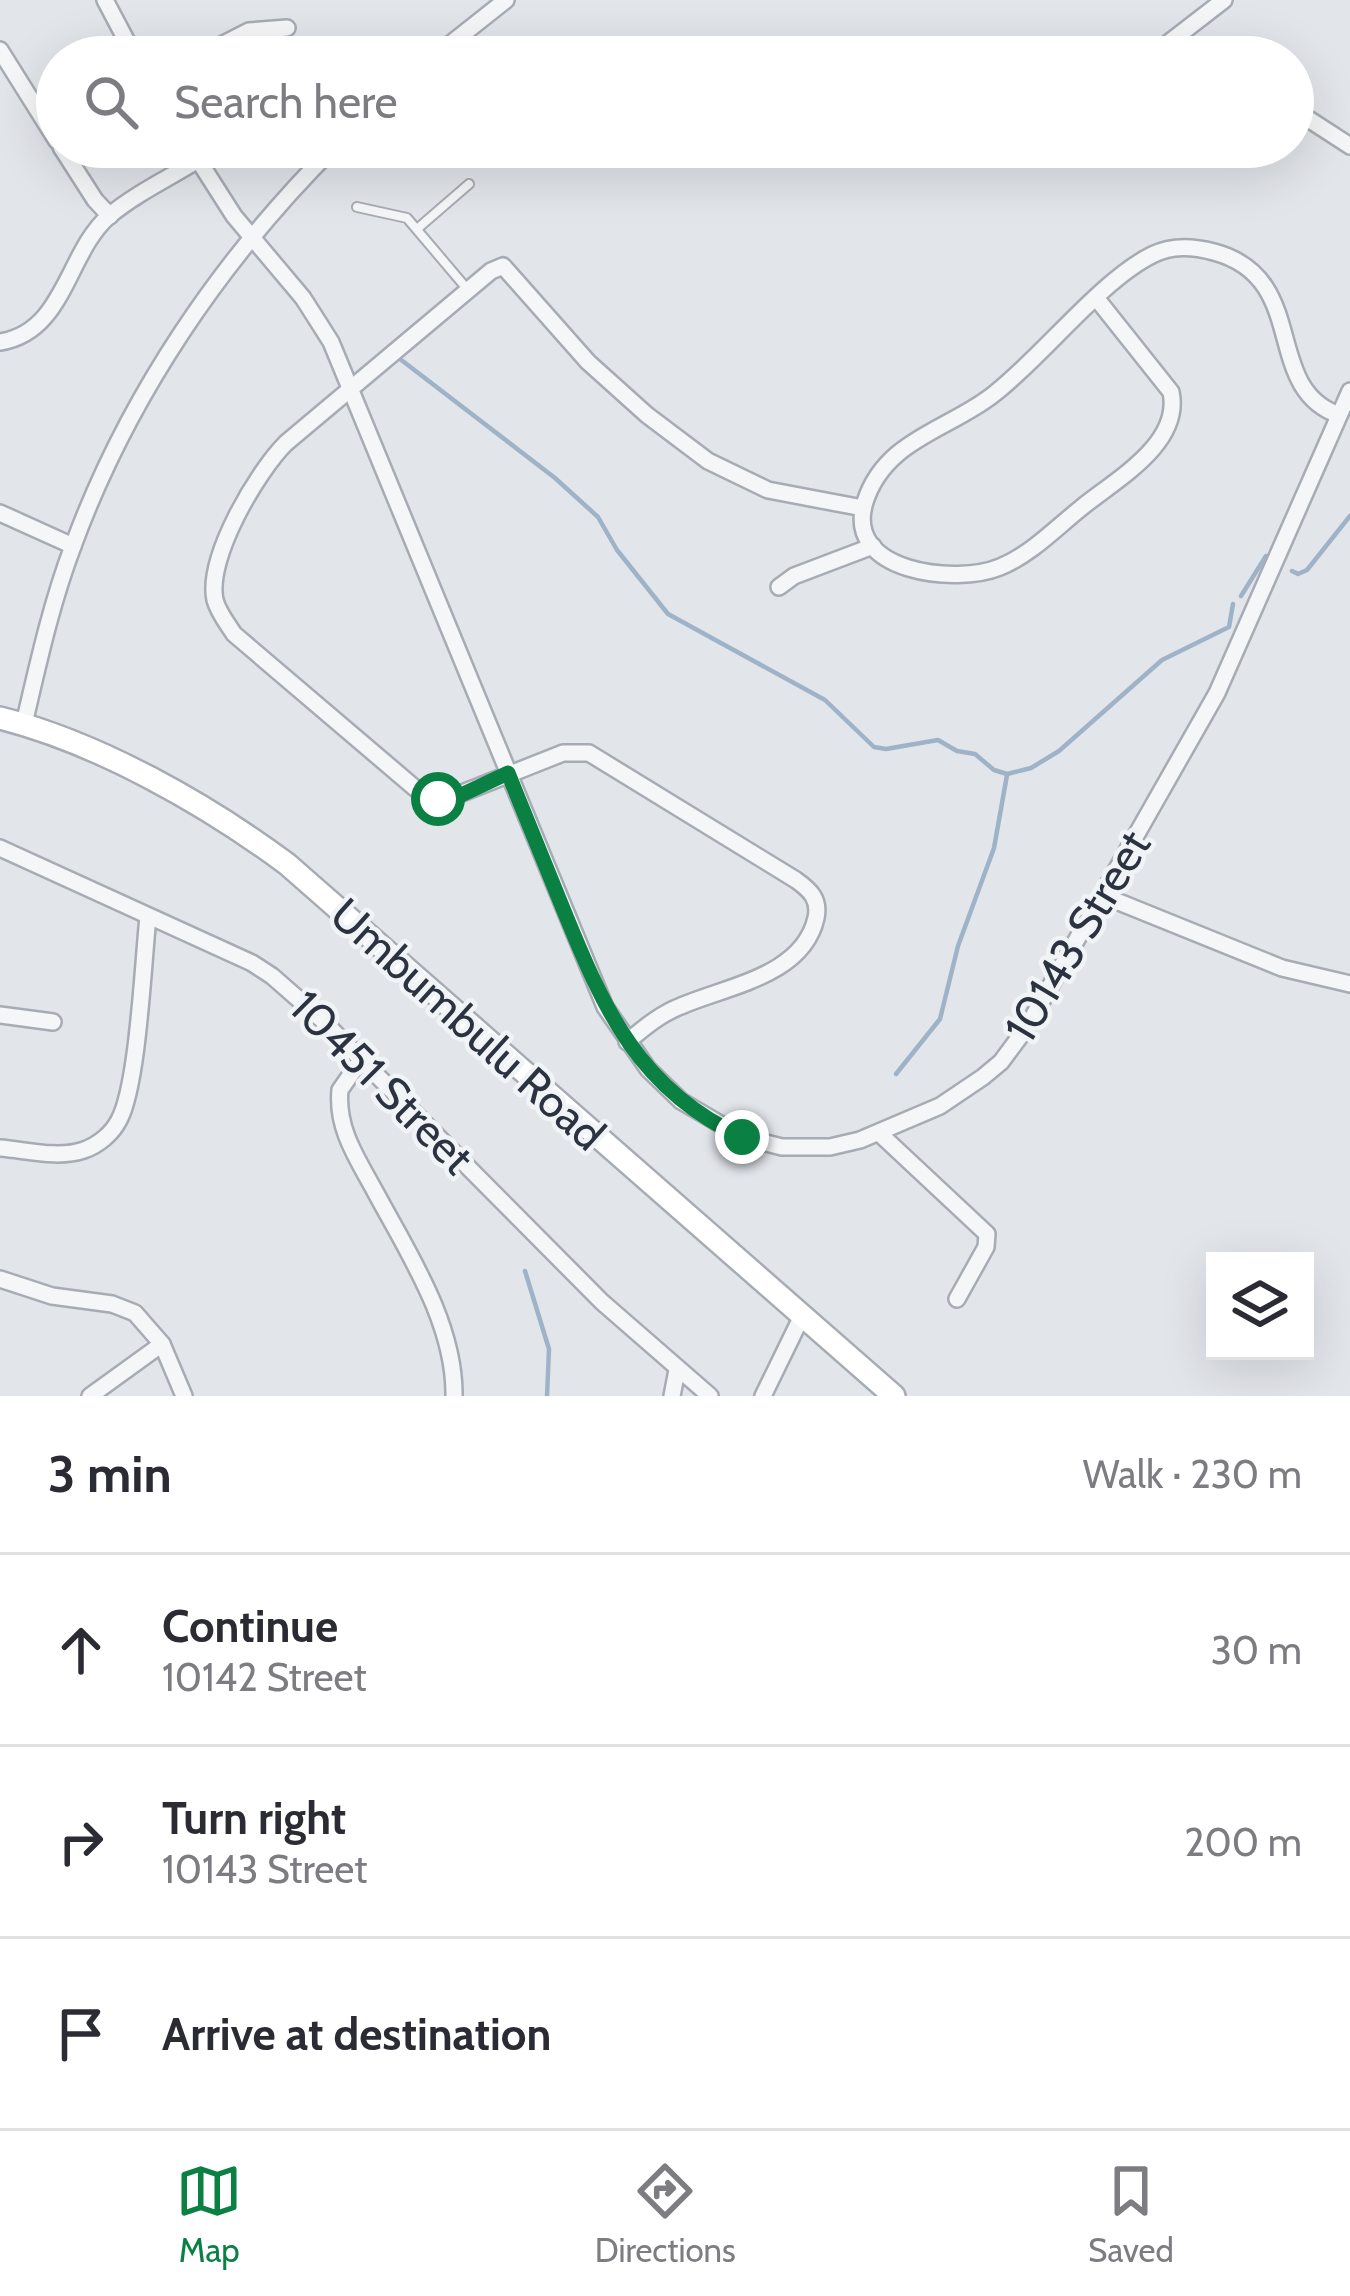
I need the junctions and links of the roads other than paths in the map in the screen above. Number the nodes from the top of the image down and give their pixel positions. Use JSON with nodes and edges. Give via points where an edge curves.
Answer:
{"nodes":[{"id":1,"x":105,"y":0,"type":"edge"},
{"id":2,"x":506,"y":0,"type":"edge"},
{"id":3,"x":1223,"y":0,"type":"edge"},
{"id":4,"x":287,"y":28,"type":"dead end"},
{"id":5,"x":124,"y":36,"type":"edge"},
{"id":6,"x":239,"y":36,"type":"edge"},
{"id":7,"x":461,"y":36,"type":"edge"},
{"id":8,"x":1177,"y":36,"type":"edge"},
{"id":9,"x":0,"y":50,"type":"edge"},
{"id":10,"x":36,"y":107,"type":"edge"},
{"id":11,"x":1314,"y":123,"type":"edge"},
{"id":12,"x":1350,"y":146,"type":"edge"},
{"id":13,"x":74,"y":168,"type":"edge"},
{"id":14,"x":174,"y":168,"type":"edge"},
{"id":15,"x":204,"y":168,"type":"edge"},
{"id":16,"x":315,"y":168,"type":"edge"},
{"id":17,"x":469,"y":184,"type":"dead end"},
{"id":18,"x":357,"y":207,"type":"dead end"},
{"id":19,"x":110,"y":216,"type":"junction"},
{"id":20,"x":418,"y":230,"type":"junction"},
{"id":21,"x":250,"y":238,"type":"junction"},
{"id":22,"x":468,"y":290,"type":"junction"},
{"id":23,"x":1097,"y":299,"type":"junction"},
{"id":24,"x":0,"y":342,"type":"edge"},
{"id":25,"x":352,"y":389,"type":"junction"},
{"id":26,"x":1350,"y":391,"type":"edge"},
{"id":27,"x":1340,"y":415,"type":"junction"},
{"id":28,"x":863,"y":508,"type":"junction"},
{"id":29,"x":0,"y":514,"type":"edge"},
{"id":30,"x":73,"y":545,"type":"junction"},
{"id":31,"x":873,"y":547,"type":"junction"},
{"id":32,"x":779,"y":587,"type":"dead end"},
{"id":33,"x":0,"y":718,"type":"edge"},
{"id":34,"x":24,"y":724,"type":"junction"},
{"id":35,"x":508,"y":773,"type":"junction"},
{"id":36,"x":0,"y":848,"type":"edge"},
{"id":37,"x":1104,"y":896,"type":"junction"},
{"id":38,"x":148,"y":917,"type":"junction"},
{"id":39,"x":1350,"y":984,"type":"edge"},
{"id":40,"x":0,"y":1015,"type":"edge"},
{"id":41,"x":53,"y":1022,"type":"dead end"},
{"id":42,"x":627,"y":1042,"type":"junction"},
{"id":43,"x":361,"y":1060,"type":"junction"},
{"id":44,"x":879,"y":1133,"type":"junction"},
{"id":45,"x":0,"y":1148,"type":"edge"},
{"id":46,"x":0,"y":1279,"type":"edge"},
{"id":47,"x":957,"y":1299,"type":"dead end"},
{"id":48,"x":801,"y":1318,"type":"junction"},
{"id":49,"x":162,"y":1344,"type":"junction"},
{"id":50,"x":677,"y":1370,"type":"junction"},
{"id":51,"x":89,"y":1396,"type":"edge"},
{"id":52,"x":184,"y":1396,"type":"edge"},
{"id":53,"x":454,"y":1396,"type":"edge"},
{"id":54,"x":672,"y":1396,"type":"edge"},
{"id":55,"x":710,"y":1396,"type":"edge"},
{"id":56,"x":763,"y":1396,"type":"edge"},
{"id":57,"x":894,"y":1396,"type":"edge"}],
"edges":[{"from":1,"to":5,"type":"street"},
{"from":2,"to":7,"type":"street"},
{"from":3,"to":8,"type":"street"},
{"from":4,"to":6,"type":"street"},
{"from":9,"to":10,"type":"street"},
{"from":11,"to":12,"type":"street"},
{"from":13,"to":19,"type":"street"},
{"from":14,"to":19,"type":"street"},
{"from":15,"to":21,"type":"street","name":"10143 Street"},
{"from":16,"to":21,"type":"street"},
{"from":17,"to":20,"type":"lane"},
{"from":18,"to":20,"type":"lane","via":[[405,217]]},
{"from":19,"to":24,"type":"street","via":[[52,309]]},
{"from":20,"to":22,"type":"lane"},
{"from":21,"to":25,"type":"street","name":"10143 Street","via":[[303,298]]},
{"from":21,"to":30,"type":"street","via":[[171,349]]},
{"from":22,"to":25,"type":"street"},
{"from":22,"to":28,"type":"street","via":[[498,267],[508,269],[600,373],[708,461],[768,490]]},
{"from":23,"to":27,"type":"street","via":[[1169,249],[1231,257],[1276,305],[1303,392]]},
{"from":23,"to":28,"type":"street","via":[[983,403],[903,447]]},
{"from":23,"to":31,"type":"street","via":[[1171,392],[1173,411],[1155,445],[1000,567],[922,572],[890,563]]},
{"from":25,"to":35,"type":"street","name":"10143 Street"},
{"from":25,"to":35,"type":"street","via":[[262,470],[226,542],[216,604],[248,647],[416,789],[447,799]]},
{"from":26,"to":27,"type":"street","name":"10143 Street"},
{"from":27,"to":37,"type":"street","name":"10143 Street","via":[[1232,662]]},
{"from":28,"to":31,"type":"street"},
{"from":29,"to":30,"type":"street"},
{"from":30,"to":34,"type":"street"},
{"from":31,"to":32,"type":"street"},
{"from":33,"to":34,"type":"main road","name":"Umbumbulu Road"},
{"from":34,"to":48,"type":"main road","name":"Umbumbulu Road","via":[[188,800],[272,853]]},
{"from":35,"to":42,"type":"street","name":"10143 Street","via":[[594,983]]},
{"from":35,"to":42,"type":"street","via":[[563,753],[600,758],[814,897],[811,932],[788,959],[679,1006]]},
{"from":36,"to":38,"type":"street","name":"10451 Street"},
{"from":37,"to":39,"type":"street","via":[[1282,968]]},
{"from":37,"to":44,"type":"street","name":"10143 Street","via":[[1001,1062],[964,1092]]},
{"from":38,"to":43,"type":"street","name":"10451 Street","via":[[272,976]]},
{"from":38,"to":45,"type":"street","via":[[120,1118],[80,1151]]},
{"from":40,"to":41,"type":"street"},
{"from":42,"to":44,"type":"street","name":"10143 Street","via":[[682,1101],[742,1137],[808,1149]]},
{"from":43,"to":50,"type":"street","name":"10451 Street"},
{"from":43,"to":53,"type":"street","via":[[340,1090],[344,1132],[428,1294],[450,1355]]},
{"from":44,"to":47,"type":"street","via":[[987,1234]]},
{"from":46,"to":49,"type":"street","via":[[123,1307]]},
{"from":48,"to":56,"type":"street"},
{"from":48,"to":57,"type":"main road","name":"Umbumbulu Road"},
{"from":49,"to":51,"type":"street"},
{"from":49,"to":52,"type":"street"},
{"from":50,"to":54,"type":"street"},
{"from":50,"to":55,"type":"street","name":"10451 Street"}]}
